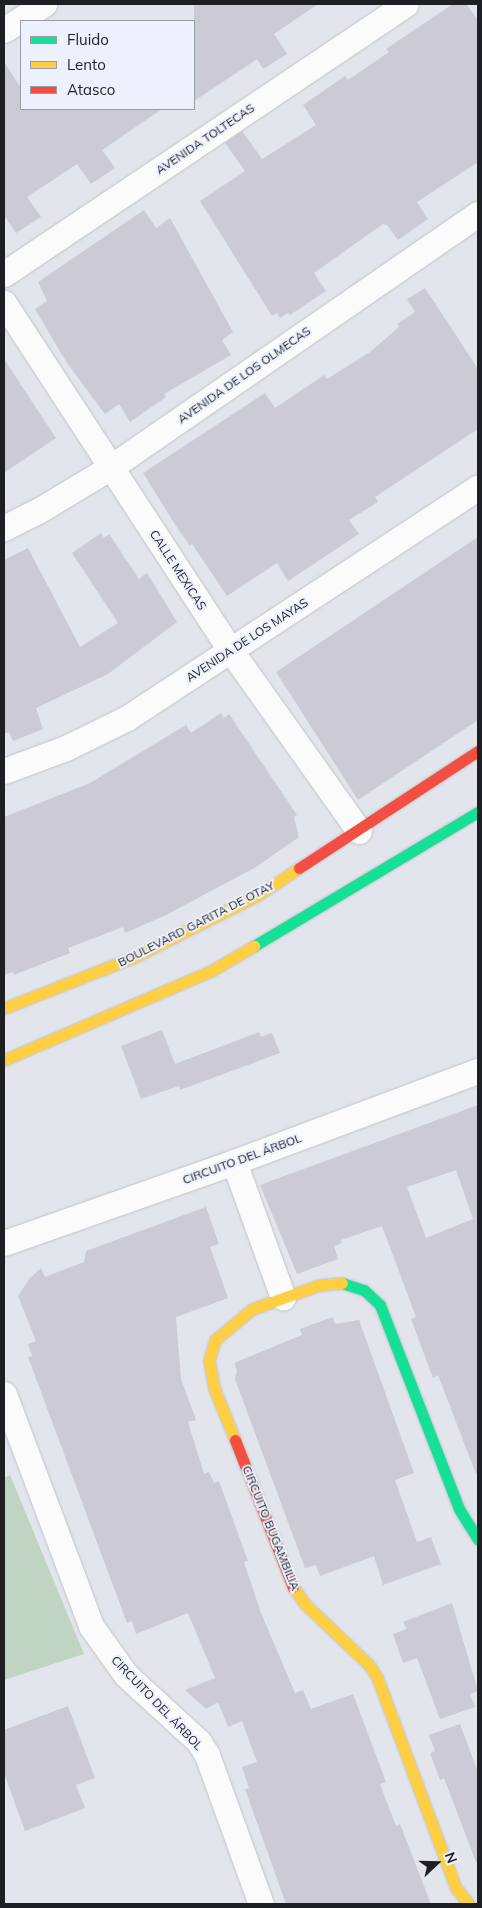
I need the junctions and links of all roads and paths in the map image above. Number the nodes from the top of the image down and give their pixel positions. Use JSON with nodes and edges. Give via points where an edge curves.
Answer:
{"nodes":[{"id":1,"x":44,"y":4,"type":"edge"},
{"id":2,"x":406,"y":4,"type":"edge"},
{"id":3,"x":4,"y":30,"type":"edge"},
{"id":4,"x":478,"y":214,"type":"edge"},
{"id":5,"x":4,"y":274,"type":"edge"},
{"id":6,"x":4,"y":303,"type":"edge"},
{"id":7,"x":111,"y":467,"type":"junction"},
{"id":8,"x":478,"y":487,"type":"edge"},
{"id":9,"x":4,"y":528,"type":"edge"},
{"id":10,"x":231,"y":651,"type":"junction"},
{"id":11,"x":478,"y":751,"type":"edge"},
{"id":12,"x":4,"y":772,"type":"edge"},
{"id":13,"x":478,"y":812,"type":"edge"},
{"id":14,"x":359,"y":831,"type":"junction"},
{"id":15,"x":4,"y":1008,"type":"edge"},
{"id":16,"x":4,"y":1060,"type":"edge"},
{"id":17,"x":478,"y":1071,"type":"edge"},
{"id":18,"x":234,"y":1162,"type":"junction"},
{"id":19,"x":4,"y":1243,"type":"edge"},
{"id":20,"x":283,"y":1297,"type":"junction"},
{"id":21,"x":4,"y":1394,"type":"edge"},
{"id":22,"x":478,"y":1540,"type":"edge"},
{"id":23,"x":261,"y":1904,"type":"edge"},
{"id":24,"x":469,"y":1904,"type":"edge"}],
"edges":[{"from":1,"to":3,"type":"street"},
{"from":2,"to":5,"type":"street","name":"AVENIDA TOLTECAS"},
{"from":4,"to":7,"type":"street","name":"AVENIDA DE LOS OLMECAS"},
{"from":6,"to":7,"type":"street","name":"CALLE MEXICAS"},
{"from":7,"to":9,"type":"street","name":"AVENIDA DE LOS OLMECAS"},
{"from":7,"to":10,"type":"street","name":"CALLE MEXICAS"},
{"from":8,"to":10,"type":"street","name":"AVENIDA DE LOS MAYAS"},
{"from":10,"to":12,"type":"street","name":"AVENIDA DE LOS MAYAS","via":[[127,718],[66,748]]},
{"from":10,"to":14,"type":"street","name":"CALLE MEXICAS"},
{"from":11,"to":14,"type":"main road","name":"BOULEVARD GARITA DE OTAY"},
{"from":13,"to":16,"type":"main road","via":[[211,971]]},
{"from":14,"to":15,"type":"main road","name":"BOULEVARD GARITA DE OTAY","via":[[258,895],[143,953]]},
{"from":17,"to":18,"type":"street","name":"CIRCUITO DEL ÁRBOL"},
{"from":18,"to":19,"type":"street","name":"CIRCUITO DEL ÁRBOL"},
{"from":18,"to":20,"type":"street"},
{"from":20,"to":22,"type":"main road","name":"CIRCUITO BUGAMBILIA","via":[[320,1285],[344,1282],[364,1290],[380,1305],[459,1509]]},
{"from":20,"to":24,"type":"main road","name":"CIRCUITO BUGAMBILIA","via":[[252,1309],[215,1340],[209,1360],[214,1388],[294,1589],[377,1677],[456,1888]]},
{"from":21,"to":23,"type":"street","name":"CIRCUITO DEL ÁRBOL","via":[[91,1626],[126,1675],[199,1742],[207,1755]]}]}
